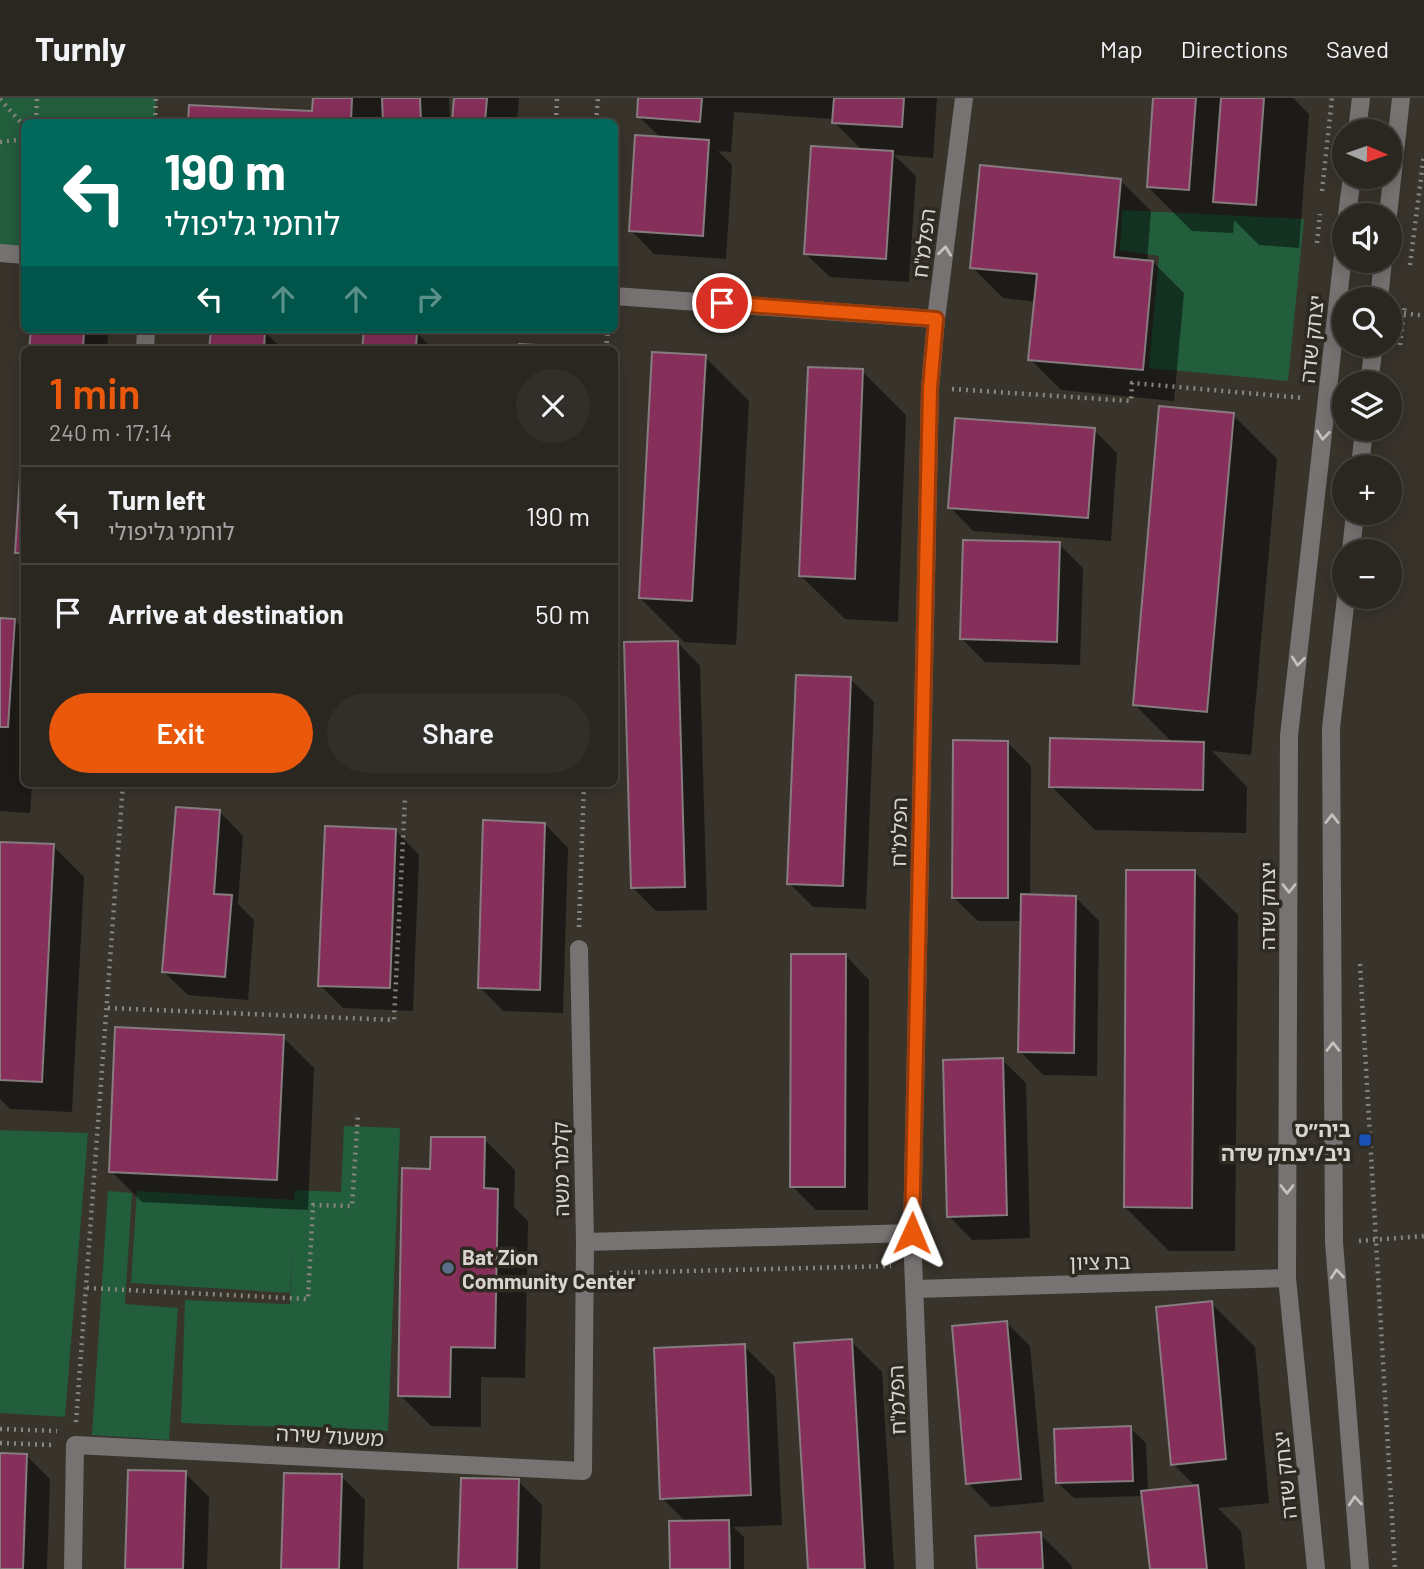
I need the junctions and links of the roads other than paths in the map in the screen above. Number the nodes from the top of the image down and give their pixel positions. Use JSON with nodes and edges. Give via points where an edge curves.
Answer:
{"nodes":[{"id":1,"x":964,"y":98,"type":"edge"},
{"id":2,"x":1361,"y":98,"type":"edge"},
{"id":3,"x":1402,"y":98,"type":"edge"},
{"id":4,"x":1358,"y":119,"type":"edge"},
{"id":5,"x":1389,"y":203,"type":"edge"},
{"id":6,"x":0,"y":253,"type":"edge"},
{"id":7,"x":21,"y":255,"type":"edge"},
{"id":8,"x":1341,"y":273,"type":"edge"},
{"id":9,"x":618,"y":296,"type":"edge"},
{"id":10,"x":936,"y":319,"type":"junction"},
{"id":11,"x":1345,"y":609,"type":"edge"},
{"id":12,"x":579,"y":949,"type":"road end"},
{"id":13,"x":912,"y":1233,"type":"junction"},
{"id":14,"x":585,"y":1242,"type":"junction"},
{"id":15,"x":1287,"y":1278,"type":"junction"},
{"id":16,"x":915,"y":1289,"type":"junction"},
{"id":17,"x":583,"y":1471,"type":"joint"},
{"id":18,"x":73,"y":1569,"type":"edge"},
{"id":19,"x":925,"y":1569,"type":"edge"},
{"id":20,"x":1316,"y":1569,"type":"edge"},
{"id":21,"x":1360,"y":1569,"type":"edge"}],
"edges":[{"from":10,"to":1,"type":"street","name":"הפלמ\"ח","one_way":true},
{"from":2,"to":4,"type":"street"},
{"from":3,"to":5,"type":"street"},
{"from":6,"to":7,"type":"street"},
{"from":8,"to":15,"type":"street","name":"יצחק שדה","one_way":true,"via":[[1289,736]]},
{"from":9,"to":10,"type":"street"},
{"from":10,"to":13,"type":"street","name":"הפלמ\"ח","via":[[930,388]]},
{"from":21,"to":11,"type":"street","one_way":true,"via":[[1334,1242],[1331,728]]},
{"from":12,"to":14,"type":"street","name":"קלמר משה"},
{"from":13,"to":14,"type":"street"},
{"from":13,"to":16,"type":"street","name":"הפלמ\"ח"},
{"from":14,"to":17,"type":"street","name":"קלמר משה"},
{"from":15,"to":16,"type":"street","name":"בת ציון"},
{"from":15,"to":20,"type":"street","name":"יצחק שדה"},
{"from":16,"to":19,"type":"street","name":"הפלמ\"ח"},
{"from":17,"to":18,"type":"street","name":"משעול שירה","via":[[75,1438]]}]}
